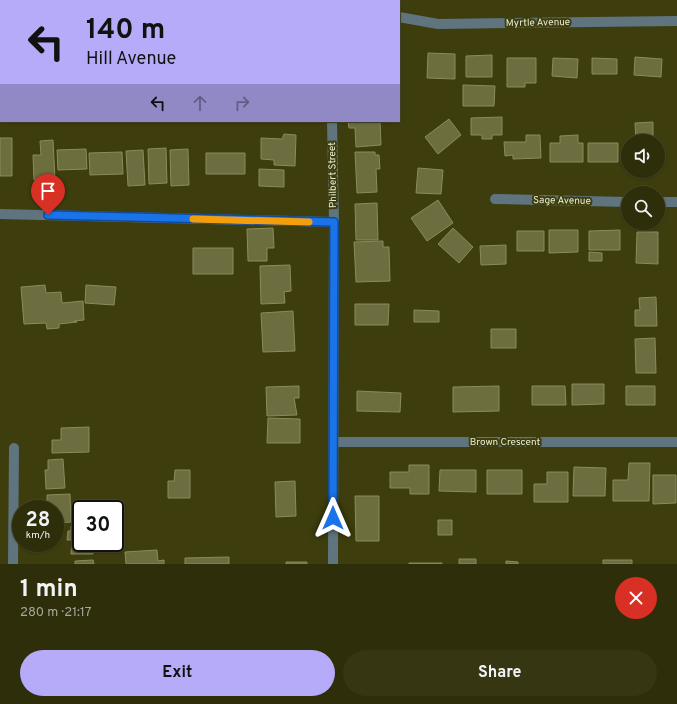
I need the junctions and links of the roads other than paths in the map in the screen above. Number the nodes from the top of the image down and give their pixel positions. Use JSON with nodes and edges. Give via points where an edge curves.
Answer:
{"nodes":[{"id":1,"x":400,"y":17,"type":"edge"},
{"id":2,"x":677,"y":21,"type":"edge"},
{"id":3,"x":332,"y":122,"type":"edge"},
{"id":4,"x":495,"y":199,"type":"dead end"},
{"id":5,"x":621,"y":202,"type":"edge"},
{"id":6,"x":665,"y":202,"type":"edge"},
{"id":7,"x":677,"y":202,"type":"edge"},
{"id":8,"x":0,"y":214,"type":"edge"},
{"id":9,"x":334,"y":222,"type":"junction"},
{"id":10,"x":334,"y":442,"type":"junction"},
{"id":11,"x":677,"y":442,"type":"edge"},
{"id":12,"x":14,"y":448,"type":"dead end"},
{"id":13,"x":13,"y":564,"type":"edge"},
{"id":14,"x":333,"y":564,"type":"edge"}],
"edges":[{"from":1,"to":2,"type":"street","name":"Myrtle Avenue","via":[[438,24]]},
{"from":3,"to":9,"type":"street","name":"Philbert Street"},
{"from":4,"to":5,"type":"street","name":"Sage Avenue"},
{"from":6,"to":7,"type":"street"},
{"from":8,"to":9,"type":"street"},
{"from":9,"to":10,"type":"street","name":"Philbert Street"},
{"from":10,"to":11,"type":"street","name":"Brown Crescent"},
{"from":10,"to":14,"type":"street","name":"Philbert Street"},
{"from":12,"to":13,"type":"street"}]}
